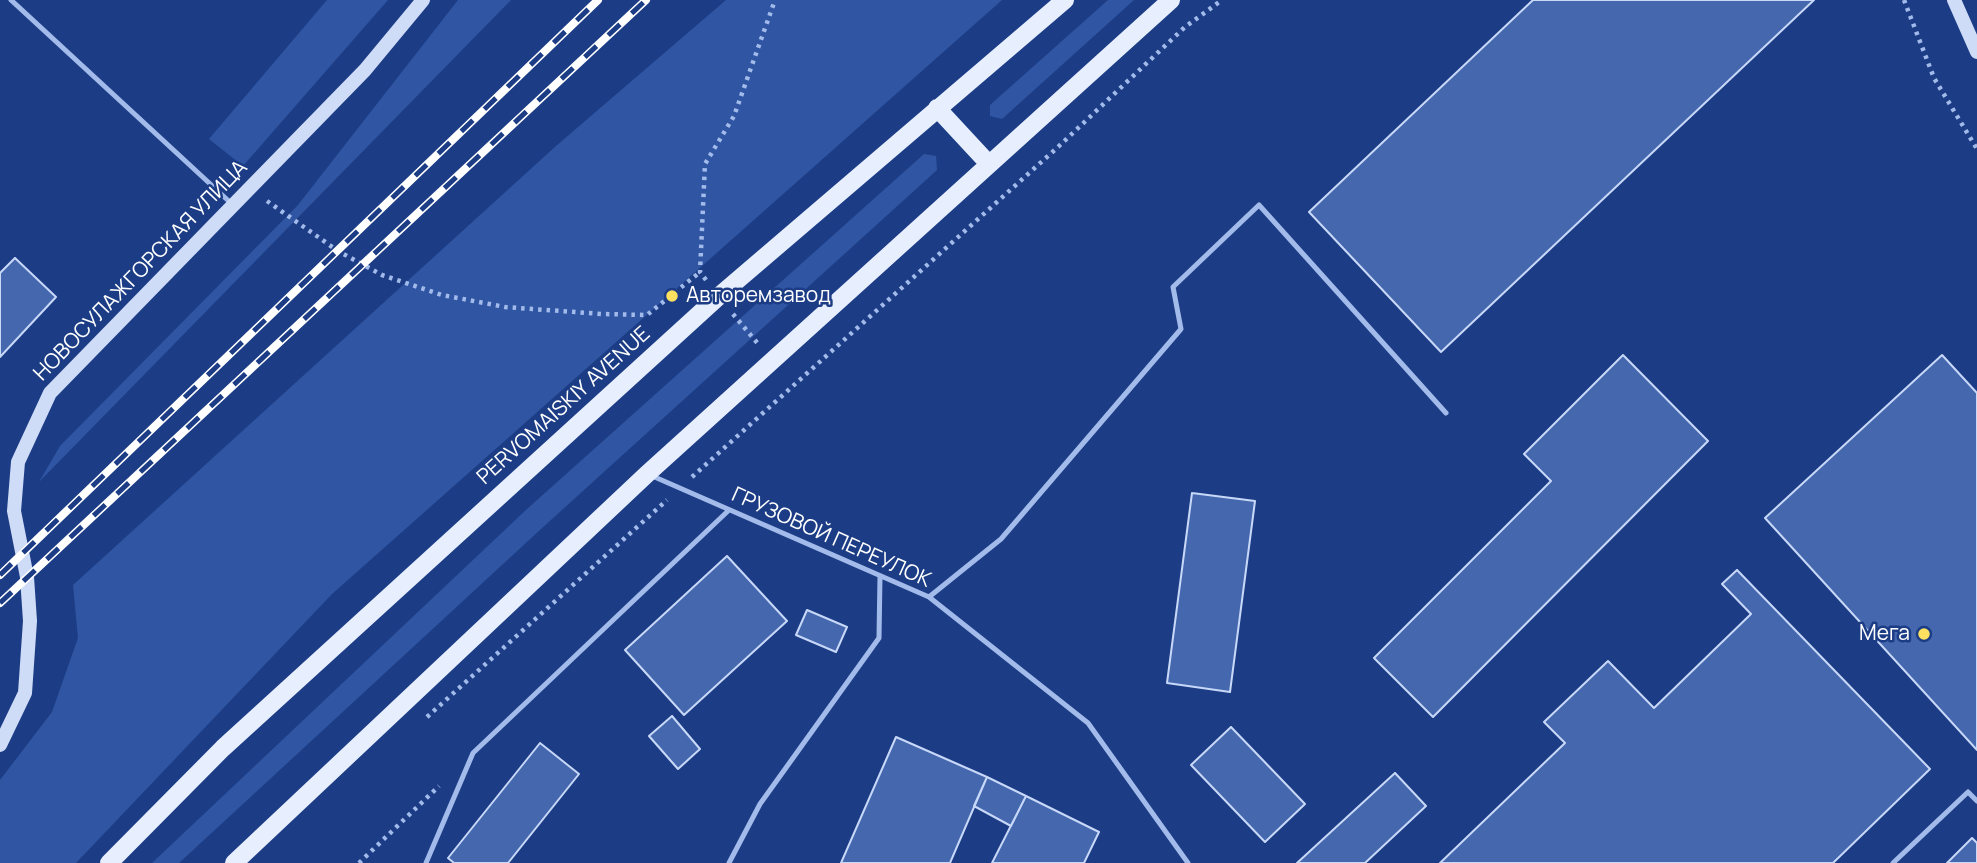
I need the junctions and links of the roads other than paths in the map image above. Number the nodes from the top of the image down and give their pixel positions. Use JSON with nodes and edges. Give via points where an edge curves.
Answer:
{"nodes":[{"id":1,"x":11,"y":0,"type":"edge"},
{"id":2,"x":423,"y":0,"type":"edge"},
{"id":3,"x":1065,"y":0,"type":"edge"},
{"id":4,"x":1171,"y":0,"type":"edge"},
{"id":5,"x":1954,"y":0,"type":"edge"},
{"id":6,"x":1977,"y":52,"type":"edge"},
{"id":7,"x":937,"y":108,"type":"junction"},
{"id":8,"x":988,"y":163,"type":"junction"},
{"id":9,"x":233,"y":205,"type":"junction"},
{"id":10,"x":1446,"y":413,"type":"dead end"},
{"id":11,"x":647,"y":474,"type":"junction"},
{"id":12,"x":729,"y":510,"type":"junction"},
{"id":13,"x":880,"y":576,"type":"junction"},
{"id":14,"x":929,"y":597,"type":"junction"},
{"id":15,"x":0,"y":745,"type":"edge"},
{"id":16,"x":1977,"y":801,"type":"edge"},
{"id":17,"x":109,"y":863,"type":"edge"},
{"id":18,"x":234,"y":863,"type":"edge"},
{"id":19,"x":426,"y":863,"type":"edge"},
{"id":20,"x":729,"y":863,"type":"edge"},
{"id":21,"x":1188,"y":863,"type":"edge"},
{"id":22,"x":1893,"y":863,"type":"edge"}],
"edges":[{"from":1,"to":9,"type":"lane"},
{"from":2,"to":9,"type":"main road","name":"НОВОСУЛАЖГОРСКАЯ УЛИЦА","via":[[365,70]]},
{"from":3,"to":7,"type":"main road","name":"PERVOMAISKIY AVENUE"},
{"from":4,"to":8,"type":"main road"},
{"from":5,"to":6,"type":"main road"},
{"from":7,"to":8,"type":"main road"},
{"from":7,"to":17,"type":"main road","name":"PERVOMAISKIY AVENUE","via":[[719,296],[253,720]]},
{"from":8,"to":11,"type":"main road"},
{"from":9,"to":15,"type":"main road","name":"НОВОСУЛАЖГОРСКАЯ УЛИЦА","via":[[50,393],[18,462],[14,511],[30,621],[25,693]]},
{"from":10,"to":14,"type":"lane","via":[[1259,205],[1173,288],[1181,329],[1000,539]]},
{"from":11,"to":12,"type":"lane","name":"ГРУЗОВОЙ ПЕРЕУЛОК"},
{"from":11,"to":18,"type":"main road"},
{"from":12,"to":13,"type":"lane","name":"ГРУЗОВОЙ ПЕРЕУЛОК"},
{"from":12,"to":19,"type":"lane","via":[[473,753]]},
{"from":13,"to":14,"type":"lane","name":"ГРУЗОВОЙ ПЕРЕУЛОК"},
{"from":13,"to":20,"type":"lane","via":[[879,638],[760,804]]},
{"from":14,"to":21,"type":"lane","name":"ГРУЗОВОЙ ПЕРЕУЛОК","via":[[1088,723]]},
{"from":16,"to":22,"type":"lane","via":[[1968,792]]}]}
